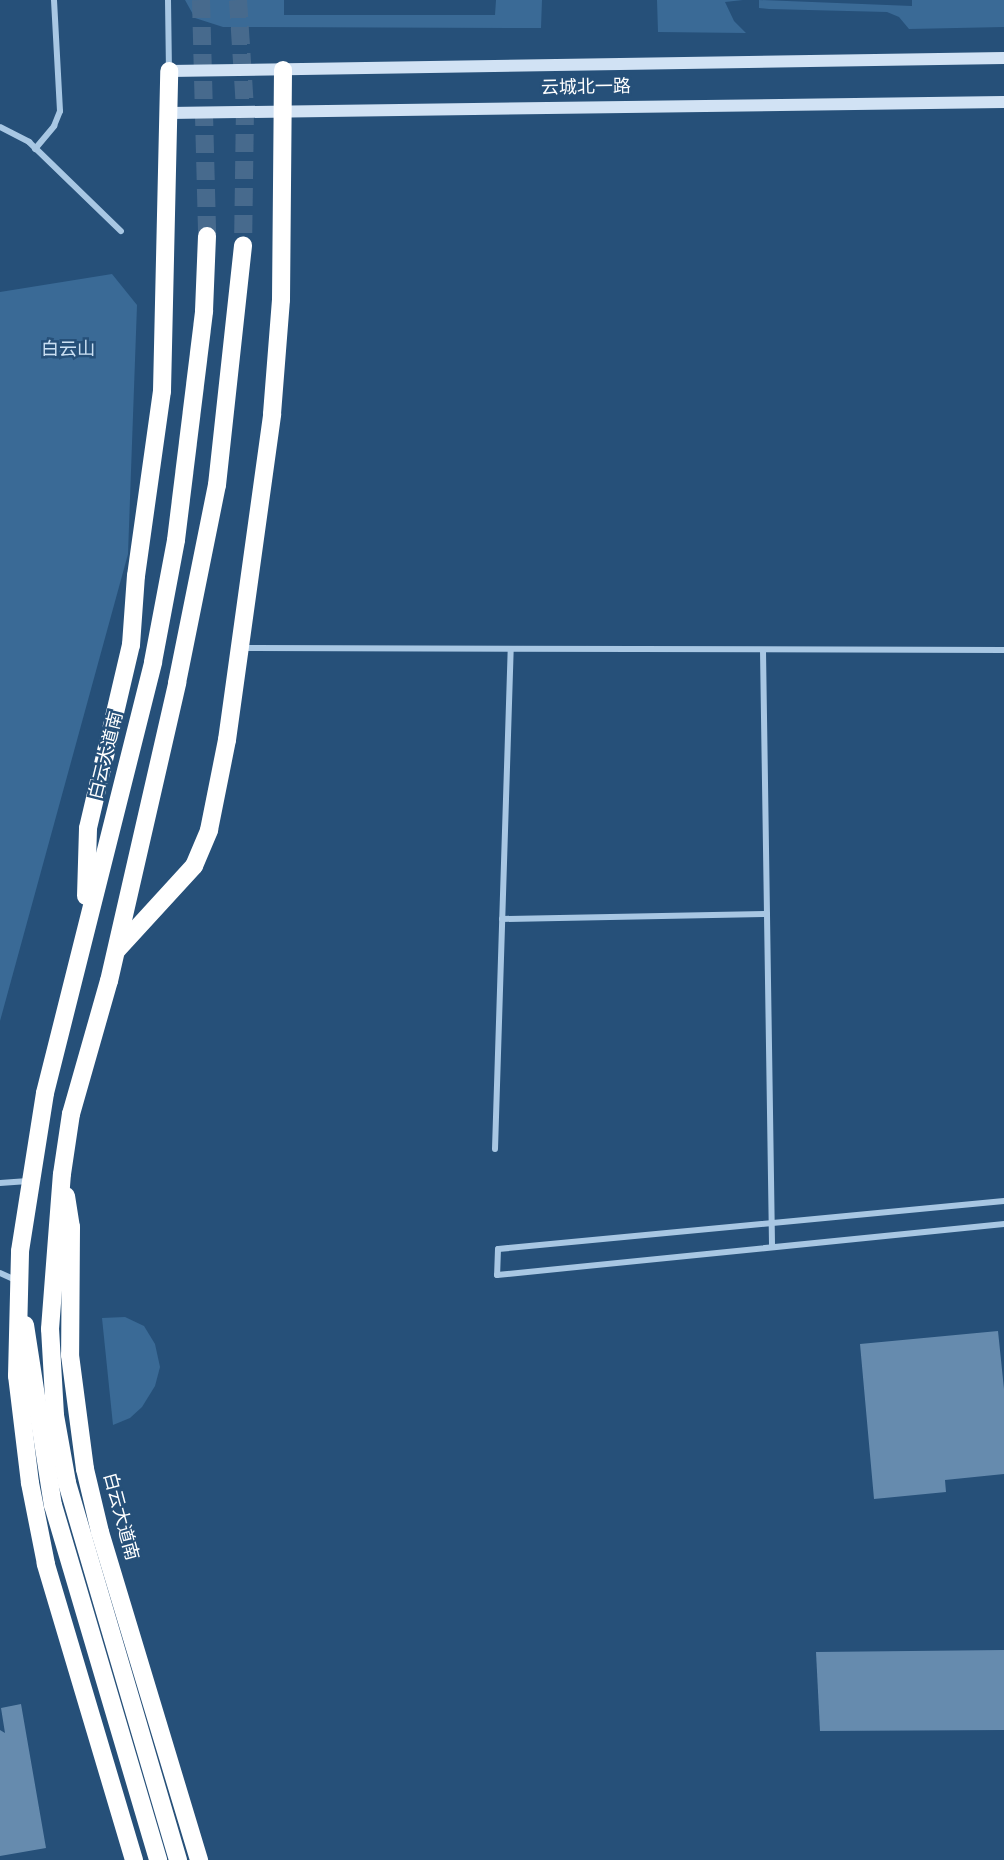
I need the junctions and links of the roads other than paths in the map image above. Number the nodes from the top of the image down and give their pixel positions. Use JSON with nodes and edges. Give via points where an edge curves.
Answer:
{"nodes":[{"id":1,"x":54,"y":0,"type":"edge"},
{"id":2,"x":168,"y":0,"type":"edge"},
{"id":3,"x":1004,"y":58,"type":"edge"},
{"id":4,"x":283,"y":70,"type":"junction"},
{"id":5,"x":169,"y":71,"type":"junction"},
{"id":6,"x":1004,"y":102,"type":"edge"},
{"id":7,"x":283,"y":111,"type":"junction"},
{"id":8,"x":169,"y":113,"type":"junction"},
{"id":9,"x":0,"y":127,"type":"edge"},
{"id":10,"x":35,"y":148,"type":"junction"},
{"id":11,"x":121,"y":231,"type":"dead end"},
{"id":12,"x":207,"y":236,"type":"tunnel mouth"},
{"id":13,"x":243,"y":245,"type":"tunnel mouth"},
{"id":14,"x":240,"y":648,"type":"junction"},
{"id":15,"x":1004,"y":650,"type":"edge"},
{"id":16,"x":511,"y":651,"type":"junction"},
{"id":17,"x":763,"y":651,"type":"junction"},
{"id":18,"x":767,"y":914,"type":"junction"},
{"id":19,"x":502,"y":919,"type":"junction"},
{"id":20,"x":84,"y":934,"type":"junction"},
{"id":21,"x":116,"y":951,"type":"junction"},
{"id":22,"x":495,"y":1149,"type":"dead end"},
{"id":23,"x":62,"y":1174,"type":"junction"},
{"id":24,"x":31,"y":1180,"type":"junction"},
{"id":25,"x":0,"y":1183,"type":"edge"},
{"id":26,"x":1004,"y":1201,"type":"edge"},
{"id":27,"x":772,"y":1223,"type":"junction"},
{"id":28,"x":1004,"y":1224,"type":"edge"},
{"id":29,"x":772,"y":1247,"type":"junction"},
{"id":30,"x":0,"y":1272,"type":"edge"},
{"id":31,"x":19,"y":1281,"type":"junction"},
{"id":32,"x":134,"y":1860,"type":"edge"},
{"id":33,"x":158,"y":1860,"type":"edge"},
{"id":34,"x":178,"y":1860,"type":"edge"},
{"id":35,"x":199,"y":1860,"type":"edge"}],
"edges":[{"from":1,"to":10,"type":"street","via":[[60,111],[54,126]]},
{"from":2,"to":5,"type":"street"},
{"from":3,"to":4,"type":"street","name":"云城北一路"},
{"from":4,"to":5,"type":"street","name":"云城北一路"},
{"from":4,"to":7,"type":"highway"},
{"from":5,"to":8,"type":"highway"},
{"from":6,"to":7,"type":"street","name":"云城北一路"},
{"from":7,"to":8,"type":"street","name":"云城北一路"},
{"from":7,"to":14,"type":"highway","via":[[280,312],[272,414]]},
{"from":8,"to":20,"type":"highway","via":[[162,391],[136,576],[131,645],[88,828]]},
{"from":9,"to":10,"type":"street"},
{"from":10,"to":11,"type":"street"},
{"from":12,"to":20,"type":"highway","name":"白云大道南","via":[[204,311],[174,552],[153,662]]},
{"from":13,"to":21,"type":"highway","name":"白云大道南","via":[[216,485],[177,682]]},
{"from":14,"to":16,"type":"street"},
{"from":14,"to":21,"type":"highway","via":[[209,830],[194,866]]},
{"from":15,"to":17,"type":"street"},
{"from":16,"to":17,"type":"street"},
{"from":16,"to":19,"type":"street"},
{"from":17,"to":18,"type":"street"},
{"from":18,"to":19,"type":"street"},
{"from":18,"to":27,"type":"street"},
{"from":19,"to":22,"type":"street"},
{"from":20,"to":24,"type":"highway","name":"白云大道南","via":[[45,1093]]},
{"from":21,"to":23,"type":"highway","name":"白云大道南","via":[[71,1114]]},
{"from":23,"to":34,"type":"highway","name":"白云大道南","via":[[50,1329],[59,1451]]},
{"from":23,"to":35,"type":"highway","name":"白云大道南","via":[[71,1227],[69,1323],[81,1449],[100,1532]]},
{"from":24,"to":25,"type":"street"},
{"from":24,"to":31,"type":"highway","name":"白云大道南"},
{"from":26,"to":27,"type":"street"},
{"from":27,"to":29,"type":"street"},
{"from":27,"to":29,"type":"street","via":[[498,1249],[497,1275]]},
{"from":28,"to":29,"type":"street"},
{"from":30,"to":31,"type":"street"},
{"from":31,"to":32,"type":"highway","name":"白云大道南","via":[[17,1376],[37,1522]]},
{"from":31,"to":33,"type":"highway","name":"白云大道南","via":[[53,1505]]}]}
